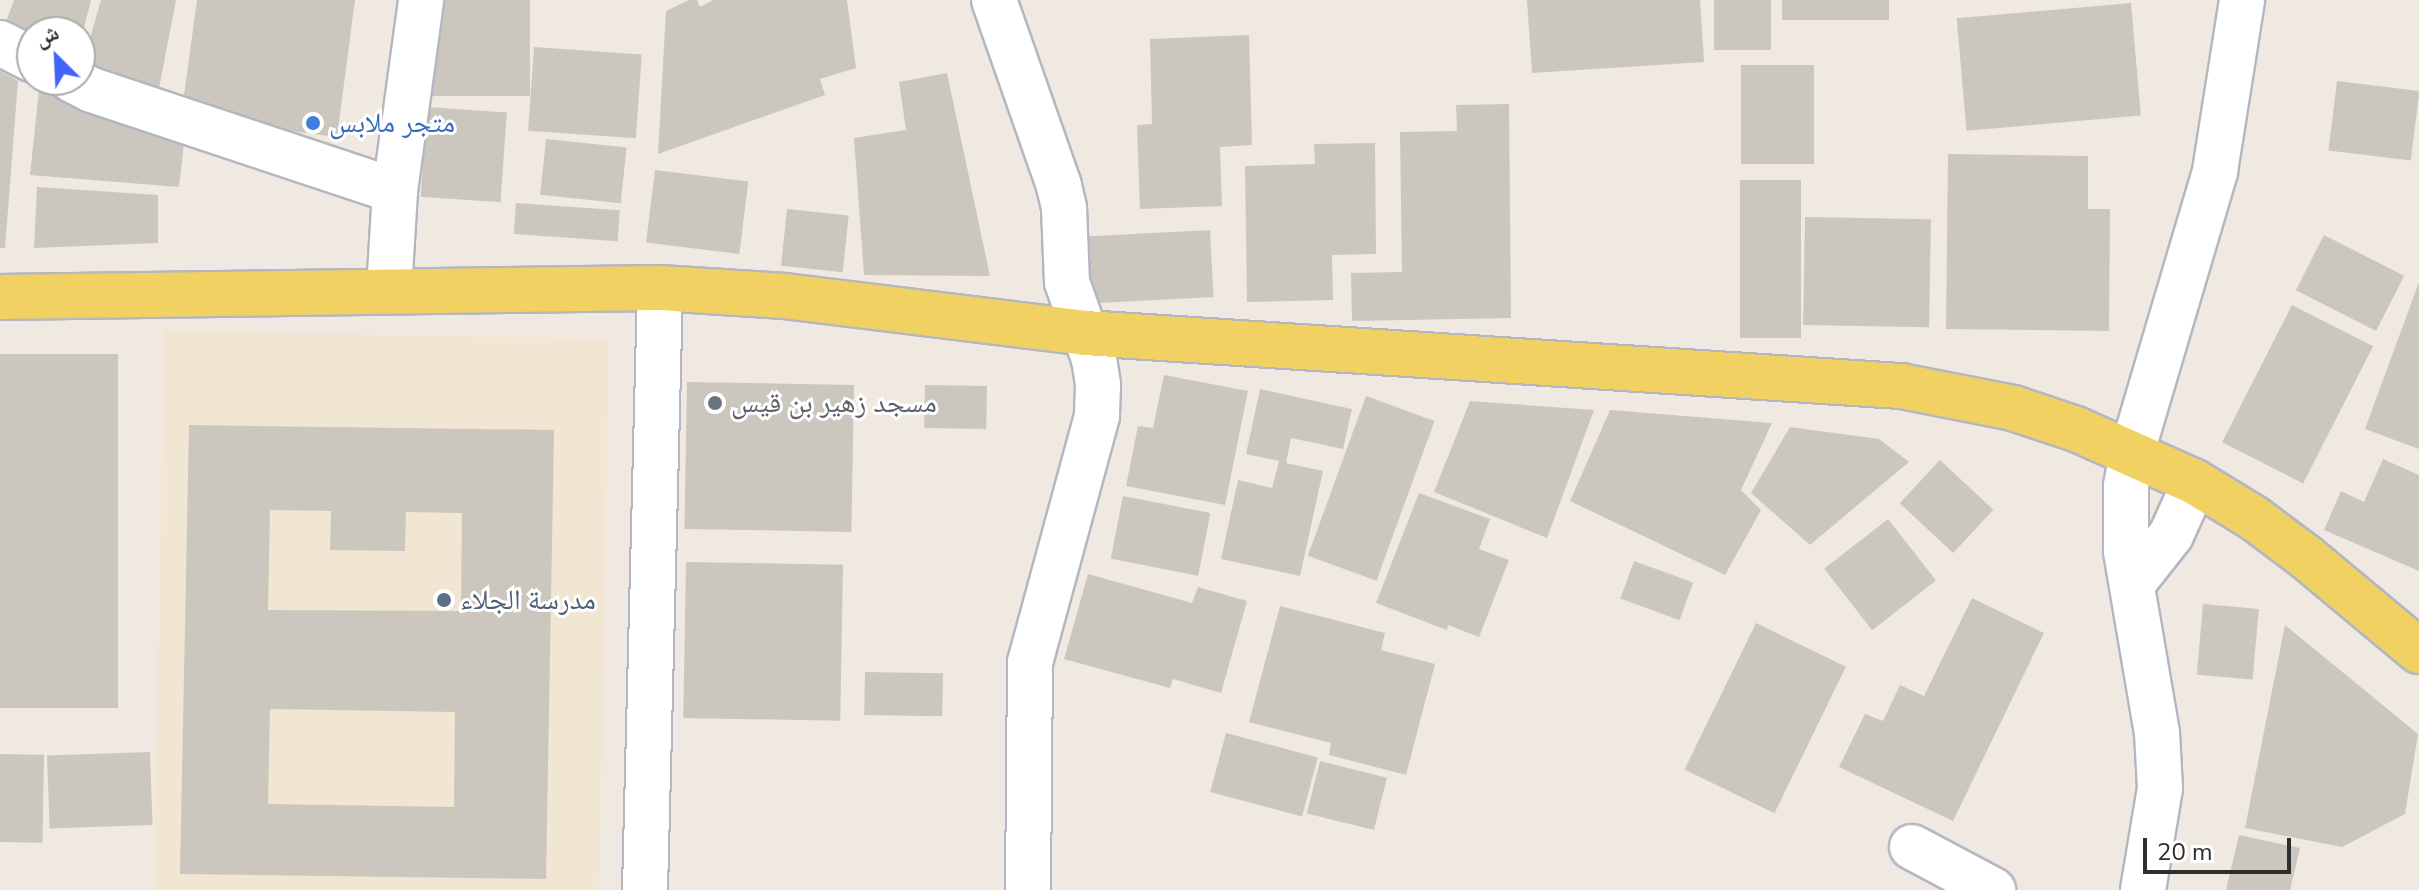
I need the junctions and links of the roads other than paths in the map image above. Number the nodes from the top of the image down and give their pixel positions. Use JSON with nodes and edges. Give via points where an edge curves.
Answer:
{"nodes":[{"id":1,"x":421,"y":0,"type":"edge"},
{"id":2,"x":994,"y":0,"type":"edge"},
{"id":3,"x":2242,"y":0,"type":"edge"},
{"id":4,"x":96,"y":91,"type":"edge"},
{"id":5,"x":395,"y":191,"type":"junction"},
{"id":6,"x":660,"y":288,"type":"junction"},
{"id":7,"x":389,"y":290,"type":"junction"},
{"id":8,"x":0,"y":297,"type":"edge"},
{"id":9,"x":1085,"y":333,"type":"junction"},
{"id":10,"x":2132,"y":452,"type":"junction"},
{"id":11,"x":2195,"y":482,"type":"junction"},
{"id":12,"x":2133,"y":583,"type":"junction"},
{"id":13,"x":2419,"y":651,"type":"edge"},
{"id":14,"x":1912,"y":847,"type":"dead end"},
{"id":15,"x":645,"y":890,"type":"edge"},
{"id":16,"x":1028,"y":890,"type":"edge"},
{"id":17,"x":1993,"y":890,"type":"edge"},
{"id":18,"x":2143,"y":890,"type":"edge"}],
"edges":[{"from":1,"to":5,"type":"street"},
{"from":2,"to":9,"type":"street","via":[[1059,186],[1067,282]]},
{"from":3,"to":10,"type":"street","via":[[2215,171]]},
{"from":4,"to":5,"type":"street"},
{"from":5,"to":7,"type":"street"},
{"from":6,"to":7,"type":"main road"},
{"from":6,"to":9,"type":"main road","via":[[785,296]]},
{"from":6,"to":15,"type":"street"},
{"from":7,"to":8,"type":"main road"},
{"from":9,"to":10,"type":"main road","via":[[1901,386],[2013,408]]},
{"from":9,"to":16,"type":"street","via":[[1098,385],[1097,416],[1030,662]]},
{"from":10,"to":11,"type":"main road"},
{"from":10,"to":12,"type":"street","via":[[2125,520]]},
{"from":11,"to":12,"type":"street","via":[[2171,535]]},
{"from":11,"to":13,"type":"main road","via":[[2306,557]]},
{"from":12,"to":18,"type":"street","via":[[2157,733],[2160,788]]},
{"from":14,"to":17,"type":"street"}]}
